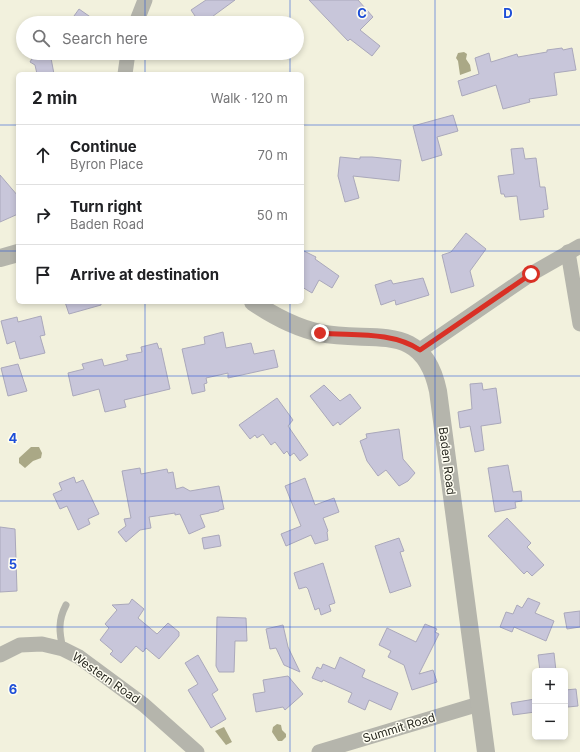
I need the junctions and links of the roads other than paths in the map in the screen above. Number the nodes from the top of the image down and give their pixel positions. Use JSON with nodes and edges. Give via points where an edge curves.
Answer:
{"nodes":[{"id":1,"x":145,"y":0,"type":"edge"},
{"id":2,"x":139,"y":16,"type":"edge"},
{"id":3,"x":127,"y":60,"type":"edge"},
{"id":4,"x":125,"y":72,"type":"edge"},
{"id":5,"x":574,"y":249,"type":"edge"},
{"id":6,"x":16,"y":254,"type":"edge"},
{"id":7,"x":0,"y":258,"type":"edge"},
{"id":8,"x":257,"y":304,"type":"edge"},
{"id":9,"x":580,"y":324,"type":"edge"},
{"id":10,"x":420,"y":350,"type":"junction"},
{"id":11,"x":66,"y":605,"type":"dead end"},
{"id":12,"x":63,"y":649,"type":"junction"},
{"id":13,"x":0,"y":655,"type":"edge"},
{"id":14,"x":479,"y":704,"type":"junction"},
{"id":15,"x":197,"y":752,"type":"edge"},
{"id":16,"x":319,"y":752,"type":"edge"},
{"id":17,"x":486,"y":752,"type":"edge"}],
"edges":[{"from":1,"to":2,"type":"street"},
{"from":3,"to":4,"type":"street"},
{"from":5,"to":9,"type":"street"},
{"from":5,"to":10,"type":"street","via":[[531,274]]},
{"from":6,"to":7,"type":"street"},
{"from":8,"to":10,"type":"street","via":[[289,321],[320,333],[386,337],[404,341]]},
{"from":10,"to":14,"type":"street","name":"Baden Road","via":[[432,370],[438,391]]},
{"from":11,"to":12,"type":"lane","via":[[60,615],[59,624]]},
{"from":12,"to":13,"type":"street","name":"Western Road","via":[[42,644],[20,644]]},
{"from":12,"to":15,"type":"street","name":"Western Road","via":[[117,684]]},
{"from":14,"to":16,"type":"street","name":"Summit Road"},
{"from":14,"to":17,"type":"street","name":"Baden Road"}]}
